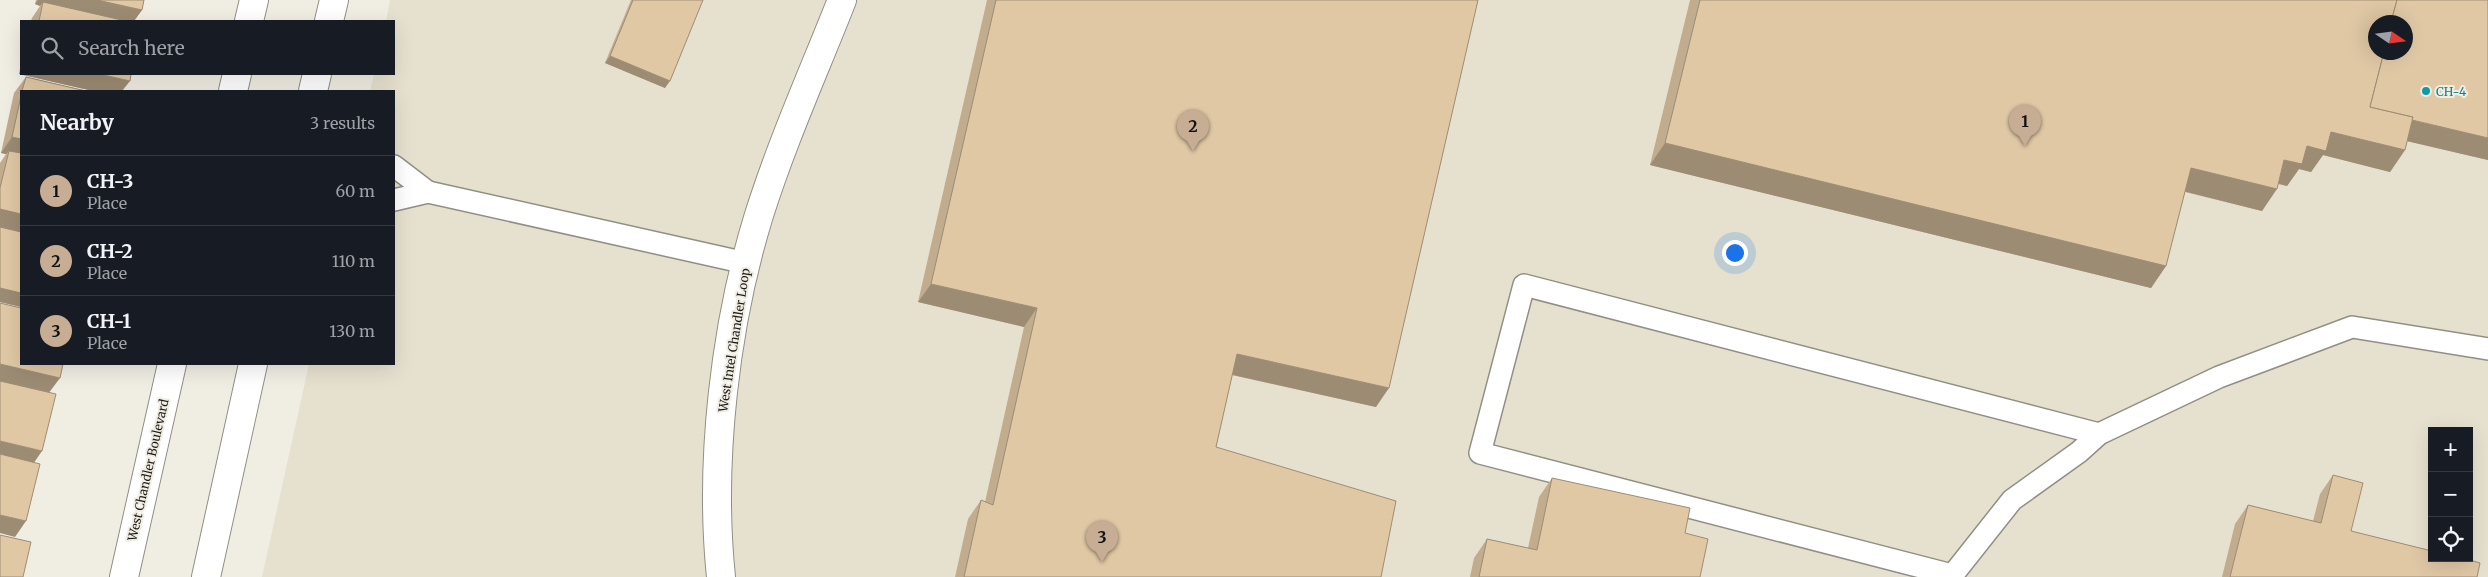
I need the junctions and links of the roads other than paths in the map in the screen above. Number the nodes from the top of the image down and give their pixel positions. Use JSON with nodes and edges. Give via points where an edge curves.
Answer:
{"nodes":[{"id":1,"x":254,"y":0,"type":"edge"},
{"id":2,"x":334,"y":0,"type":"edge"},
{"id":3,"x":842,"y":0,"type":"edge"},
{"id":4,"x":249,"y":20,"type":"edge"},
{"id":5,"x":329,"y":20,"type":"edge"},
{"id":6,"x":237,"y":75,"type":"edge"},
{"id":7,"x":234,"y":90,"type":"edge"},
{"id":8,"x":395,"y":167,"type":"edge"},
{"id":9,"x":428,"y":192,"type":"junction"},
{"id":10,"x":395,"y":200,"type":"edge"},
{"id":11,"x":746,"y":263,"type":"junction"},
{"id":12,"x":2488,"y":349,"type":"edge"},
{"id":13,"x":172,"y":365,"type":"edge"},
{"id":14,"x":253,"y":365,"type":"edge"},
{"id":15,"x":2099,"y":434,"type":"junction"},
{"id":16,"x":1952,"y":576,"type":"edge"},
{"id":17,"x":124,"y":577,"type":"edge"},
{"id":18,"x":206,"y":577,"type":"edge"},
{"id":19,"x":721,"y":577,"type":"edge"}],
"edges":[{"from":1,"to":4,"type":"street"},
{"from":2,"to":5,"type":"street"},
{"from":3,"to":11,"type":"street","name":"West Intel Chandler Loop","via":[[783,148]]},
{"from":6,"to":7,"type":"street"},
{"from":8,"to":9,"type":"lane"},
{"from":9,"to":10,"type":"lane"},
{"from":9,"to":11,"type":"lane"},
{"from":11,"to":19,"type":"street","name":"West Intel Chandler Loop","via":[[724,386],[720,431]]},
{"from":12,"to":15,"type":"lane","via":[[2352,327],[2219,377]]},
{"from":13,"to":17,"type":"street","name":"West Chandler Boulevard"},
{"from":14,"to":18,"type":"street"},
{"from":15,"to":16,"type":"lane","via":[[2012,500]]},
{"from":15,"to":16,"type":"lane","via":[[1524,285],[1480,453]]}]}
